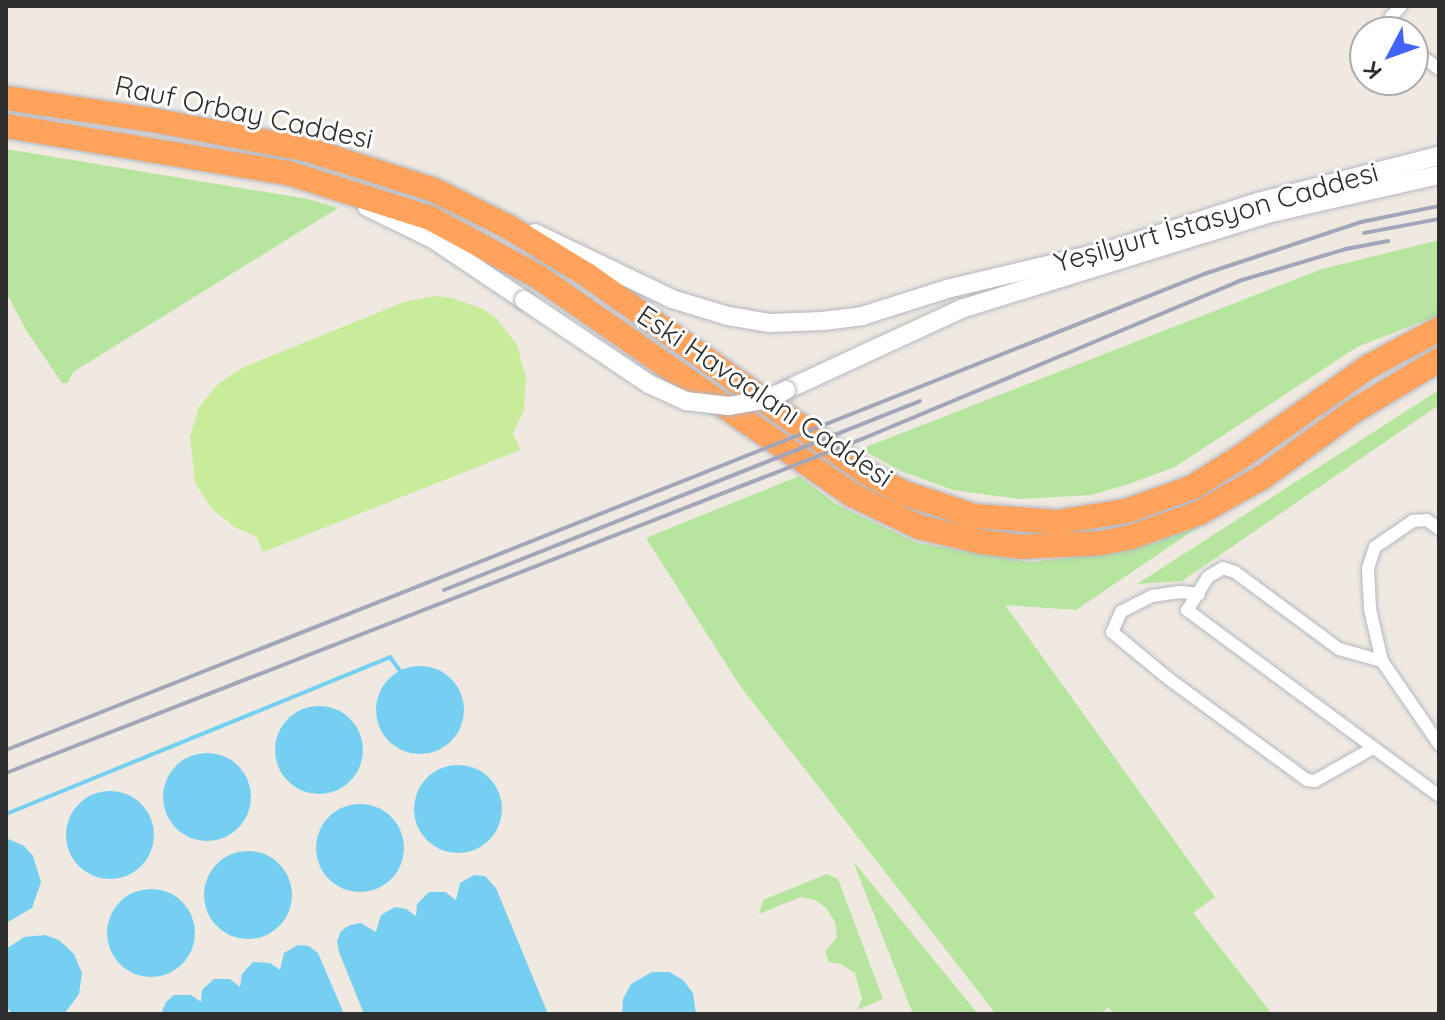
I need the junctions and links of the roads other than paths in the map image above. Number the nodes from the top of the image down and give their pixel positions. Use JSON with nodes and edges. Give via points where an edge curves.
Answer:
{"nodes":[{"id":1,"x":6,"y":98,"type":"edge"},
{"id":2,"x":6,"y":126,"type":"edge"},
{"id":3,"x":1439,"y":156,"type":"edge"},
{"id":4,"x":1439,"y":175,"type":"edge"},
{"id":5,"x":327,"y":183,"type":"junction"},
{"id":6,"x":507,"y":226,"type":"junction"},
{"id":7,"x":1439,"y":329,"type":"edge"},
{"id":8,"x":1439,"y":360,"type":"edge"},
{"id":9,"x":1439,"y":529,"type":"edge"},
{"id":10,"x":1199,"y":594,"type":"junction"},
{"id":11,"x":1382,"y":661,"type":"junction"},
{"id":12,"x":1439,"y":744,"type":"edge"},
{"id":13,"x":1373,"y":748,"type":"junction"},
{"id":14,"x":1439,"y":796,"type":"edge"}],
"edges":[{"from":1,"to":6,"type":"highway","name":"Rauf Orbay Caddesi","via":[[309,150],[406,179]]},
{"from":2,"to":5,"type":"highway","name":"Rauf Orbay Caddesi"},
{"from":3,"to":6,"type":"main road","name":"Yeşilyurt İstasyon Caddesi","via":[[1354,175],[1107,251],[862,316],[770,323],[672,299],[568,247]]},
{"from":4,"to":5,"type":"main road","name":"Yeşilyurt İstasyon Caddesi","bridge":true,"via":[[1267,214],[961,309],[767,399],[729,406],[686,401],[649,384],[433,239]]},
{"from":5,"to":8,"type":"highway","name":"Eski Havaalanı Caddesi","via":[[430,218],[510,259],[852,495],[919,527],[982,542],[1020,547],[1101,543],[1199,513],[1263,477],[1354,411]]},
{"from":6,"to":7,"type":"highway","name":"Eski Havaalanı Caddesi","via":[[587,275],[865,472],[904,493],[974,516],[1057,522],[1129,510],[1179,492],[1242,456],[1368,367]]},
{"from":9,"to":11,"type":"street","via":[[1427,520],[1413,521],[1375,547],[1370,557],[1370,609]]},
{"from":10,"to":11,"type":"street","via":[[1217,570],[1235,572],[1339,649]]},
{"from":10,"to":13,"type":"street","via":[[1187,610]]},
{"from":10,"to":13,"type":"street","via":[[1152,596],[1121,612],[1112,632],[1307,780],[1315,781]]},
{"from":11,"to":12,"type":"street"},
{"from":13,"to":14,"type":"street"}]}
